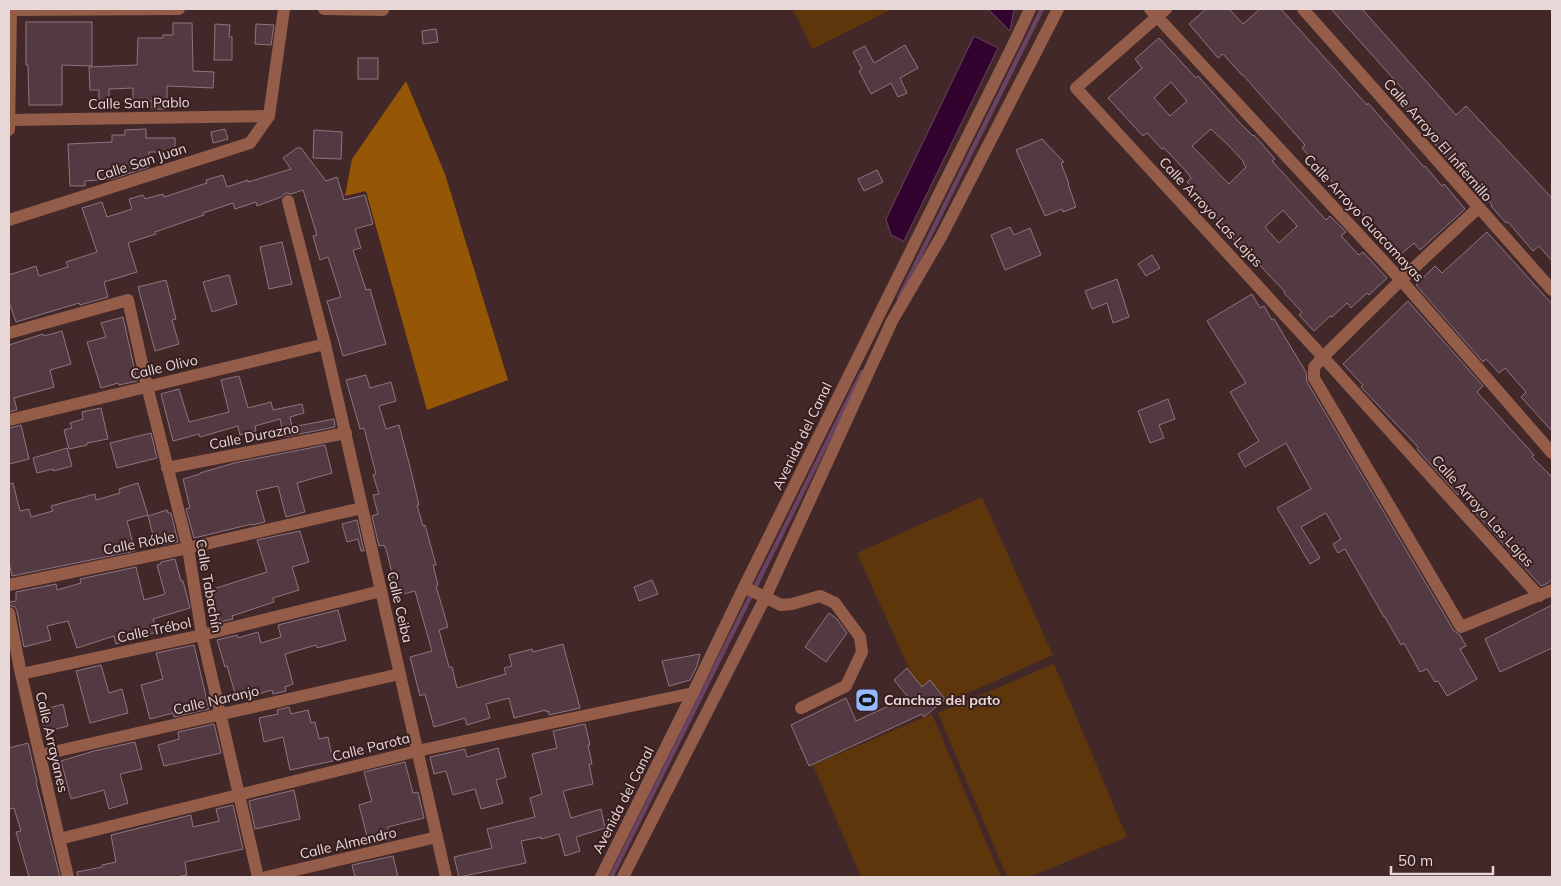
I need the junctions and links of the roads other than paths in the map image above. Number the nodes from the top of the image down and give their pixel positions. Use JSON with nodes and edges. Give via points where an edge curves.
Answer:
{"nodes":[{"id":1,"x":179,"y":9,"type":"edge"},
{"id":2,"x":284,"y":9,"type":"edge"},
{"id":3,"x":324,"y":9,"type":"edge"},
{"id":4,"x":1030,"y":9,"type":"edge"},
{"id":5,"x":1058,"y":9,"type":"edge"},
{"id":6,"x":1303,"y":9,"type":"edge"},
{"id":7,"x":10,"y":10,"type":"edge"},
{"id":8,"x":383,"y":10,"type":"dead end"},
{"id":9,"x":1157,"y":11,"type":"edge"},
{"id":10,"x":269,"y":116,"type":"junction"},
{"id":11,"x":9,"y":123,"type":"edge"},
{"id":12,"x":288,"y":201,"type":"dead end"},
{"id":13,"x":1478,"y":208,"type":"junction"},
{"id":14,"x":9,"y":220,"type":"edge"},
{"id":15,"x":1401,"y":280,"type":"junction"},
{"id":16,"x":1552,"y":290,"type":"edge"},
{"id":17,"x":9,"y":333,"type":"edge"},
{"id":18,"x":326,"y":344,"type":"junction"},
{"id":19,"x":1324,"y":357,"type":"junction"},
{"id":20,"x":147,"y":386,"type":"junction"},
{"id":21,"x":9,"y":420,"type":"edge"},
{"id":22,"x":346,"y":434,"type":"junction"},
{"id":23,"x":1552,"y":453,"type":"edge"},
{"id":24,"x":167,"y":468,"type":"junction"},
{"id":25,"x":362,"y":508,"type":"junction"},
{"id":26,"x":188,"y":548,"type":"junction"},
{"id":27,"x":9,"y":585,"type":"edge"},
{"id":28,"x":1552,"y":590,"type":"edge"},
{"id":29,"x":381,"y":591,"type":"junction"},
{"id":30,"x":752,"y":591,"type":"junction"},
{"id":31,"x":1539,"y":596,"type":"junction"},
{"id":32,"x":9,"y":613,"type":"edge"},
{"id":33,"x":202,"y":635,"type":"junction"},
{"id":34,"x":21,"y":674,"type":"junction"},
{"id":35,"x":400,"y":674,"type":"junction"},
{"id":36,"x":693,"y":693,"type":"junction"},
{"id":37,"x":801,"y":708,"type":"dead end"},
{"id":38,"x":220,"y":714,"type":"junction"},
{"id":39,"x":417,"y":751,"type":"junction"},
{"id":40,"x":40,"y":756,"type":"junction"},
{"id":41,"x":239,"y":795,"type":"junction"},
{"id":42,"x":437,"y":838,"type":"junction"},
{"id":43,"x":59,"y":839,"type":"junction"},
{"id":44,"x":68,"y":877,"type":"edge"},
{"id":45,"x":258,"y":877,"type":"edge"},
{"id":46,"x":266,"y":877,"type":"edge"},
{"id":47,"x":446,"y":877,"type":"edge"},
{"id":48,"x":601,"y":877,"type":"edge"},
{"id":49,"x":623,"y":877,"type":"edge"}],
"edges":[{"from":1,"to":7,"type":"street"},
{"from":2,"to":10,"type":"street"},
{"from":3,"to":8,"type":"street"},
{"from":4,"to":30,"type":"street","name":"Avenida del Canal"},
{"from":5,"to":30,"type":"street","via":[[941,237],[892,322]]},
{"from":6,"to":13,"type":"street","name":"Calle Arroyo El Infiernillo"},
{"from":7,"to":11,"type":"street"},
{"from":9,"to":15,"type":"street","name":"Calle Arroyo Guacamayas"},
{"from":9,"to":19,"type":"street","name":"Calle Arroyo Las Lajas","via":[[1076,88]]},
{"from":10,"to":11,"type":"street","name":"Calle San Pablo"},
{"from":10,"to":14,"type":"street","name":"Calle San Juan","via":[[250,143]]},
{"from":12,"to":18,"type":"street","name":"Calle Ceiba"},
{"from":13,"to":15,"type":"street"},
{"from":13,"to":16,"type":"street","name":"Calle Arroyo El Infiernillo"},
{"from":15,"to":19,"type":"street"},
{"from":15,"to":23,"type":"street","name":"Calle Arroyo Guacamayas"},
{"from":17,"to":20,"type":"street","name":"Calle Tabachín","via":[[128,300]]},
{"from":18,"to":20,"type":"street","name":"Calle Olivo"},
{"from":18,"to":22,"type":"street","name":"Calle Ceiba"},
{"from":19,"to":31,"type":"street","name":"Calle Arroyo Las Lajas"},
{"from":19,"to":31,"type":"street","via":[[1314,367],[1314,378],[1461,627]]},
{"from":20,"to":21,"type":"street","name":"Calle Olivo"},
{"from":20,"to":24,"type":"street","name":"Calle Tabachín"},
{"from":22,"to":24,"type":"street","name":"Calle Durazno"},
{"from":22,"to":25,"type":"street","name":"Calle Ceiba"},
{"from":24,"to":26,"type":"street","name":"Calle Tabachín"},
{"from":25,"to":26,"type":"street","name":"Calle Róble"},
{"from":25,"to":29,"type":"street","name":"Calle Ceiba"},
{"from":26,"to":27,"type":"street","name":"Calle Róble"},
{"from":26,"to":33,"type":"street","name":"Calle Tabachín"},
{"from":28,"to":31,"type":"street"},
{"from":29,"to":33,"type":"street","name":"Calle Trébol"},
{"from":29,"to":35,"type":"street","name":"Calle Ceiba"},
{"from":30,"to":36,"type":"street","name":"Avenida del Canal"},
{"from":30,"to":37,"type":"street","via":[[781,605],[820,596],[835,603],[860,636],[862,652],[846,686]]},
{"from":30,"to":49,"type":"street"},
{"from":32,"to":34,"type":"street","name":"Calle Arrayanes"},
{"from":33,"to":34,"type":"street","name":"Calle Trébol"},
{"from":33,"to":38,"type":"street","name":"Calle Tabachín"},
{"from":34,"to":40,"type":"street","name":"Calle Arrayanes"},
{"from":35,"to":38,"type":"street","name":"Calle Naranjo"},
{"from":35,"to":39,"type":"street","name":"Calle Ceiba"},
{"from":36,"to":39,"type":"street","name":"Calle Parota"},
{"from":36,"to":48,"type":"street","name":"Avenida del Canal"},
{"from":38,"to":40,"type":"street","name":"Calle Naranjo"},
{"from":38,"to":41,"type":"street","name":"Calle Tabachín"},
{"from":39,"to":41,"type":"street","name":"Calle Parota"},
{"from":39,"to":42,"type":"street","name":"Calle Ceiba"},
{"from":40,"to":43,"type":"street","name":"Calle Arrayanes"},
{"from":41,"to":43,"type":"street","name":"Calle Parota"},
{"from":41,"to":45,"type":"street","name":"Calle Tabachín"},
{"from":42,"to":46,"type":"street","name":"Calle Almendro"},
{"from":42,"to":47,"type":"street","name":"Calle Ceiba"},
{"from":43,"to":44,"type":"street","name":"Calle Arrayanes"}]}
